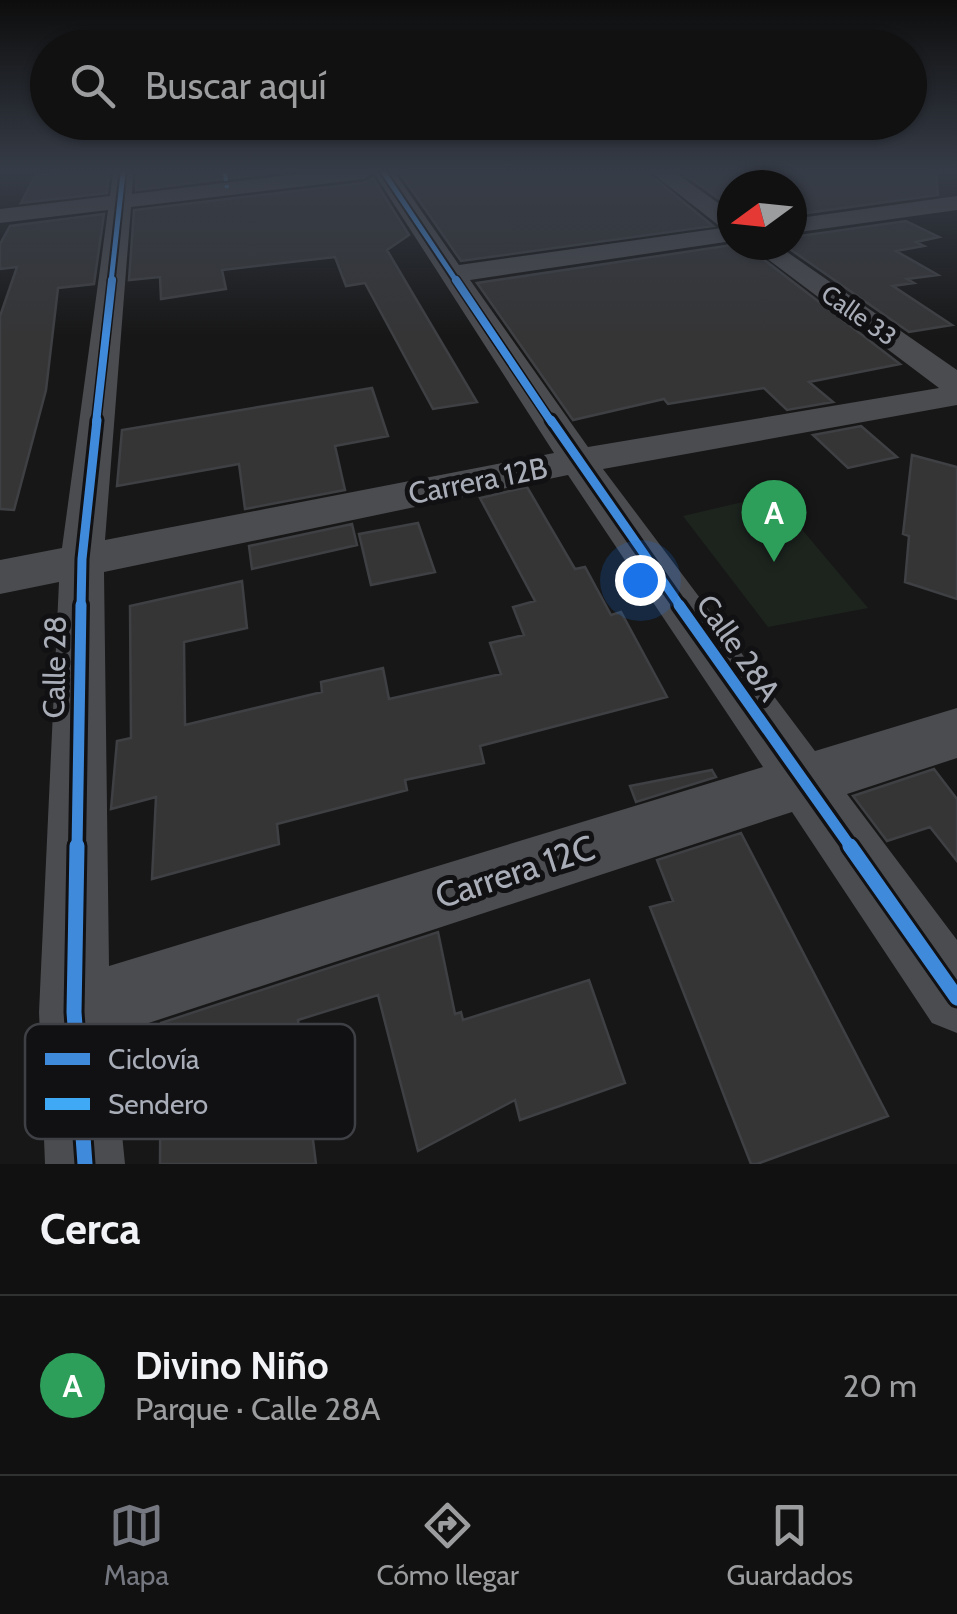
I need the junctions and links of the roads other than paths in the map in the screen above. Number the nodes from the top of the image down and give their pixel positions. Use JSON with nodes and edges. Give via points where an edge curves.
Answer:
{"nodes":[{"id":1,"x":119,"y":227,"type":"edge"},
{"id":2,"x":422,"y":227,"type":"edge"},
{"id":3,"x":717,"y":236,"type":"edge"},
{"id":4,"x":782,"y":260,"type":"edge"},
{"id":5,"x":455,"y":274,"type":"junction"},
{"id":6,"x":957,"y":385,"type":"edge"},
{"id":7,"x":957,"y":395,"type":"edge"},
{"id":8,"x":578,"y":461,"type":"junction"},
{"id":9,"x":82,"y":559,"type":"junction"},
{"id":10,"x":0,"y":577,"type":"edge"},
{"id":11,"x":957,"y":733,"type":"edge"},
{"id":12,"x":800,"y":781,"type":"junction"},
{"id":13,"x":957,"y":998,"type":"edge"},
{"id":14,"x":74,"y":1012,"type":"junction"},
{"id":15,"x":75,"y":1024,"type":"edge"},
{"id":16,"x":83,"y":1139,"type":"edge"},
{"id":17,"x":85,"y":1164,"type":"edge"}],
"edges":[{"from":1,"to":9,"type":"street","name":"Calle 28"},
{"from":2,"to":5,"type":"street","name":"Calle 28A"},
{"from":3,"to":5,"type":"street"},
{"from":4,"to":6,"type":"street","name":"Calle 33"},
{"from":5,"to":8,"type":"street","name":"Calle 28A"},
{"from":7,"to":8,"type":"street","name":"Carrera 12B"},
{"from":8,"to":9,"type":"street","name":"Carrera 12B"},
{"from":8,"to":12,"type":"street","name":"Calle 28A"},
{"from":9,"to":10,"type":"street","name":"Carrera 12B"},
{"from":9,"to":14,"type":"street","name":"Calle 28"},
{"from":11,"to":12,"type":"street","name":"Carrera 12C"},
{"from":12,"to":13,"type":"street","name":"Calle 28A"},
{"from":12,"to":14,"type":"street","name":"Carrera 12C"},
{"from":14,"to":15,"type":"street","name":"Calle 28"},
{"from":16,"to":17,"type":"street","name":"Calle 28"}]}
